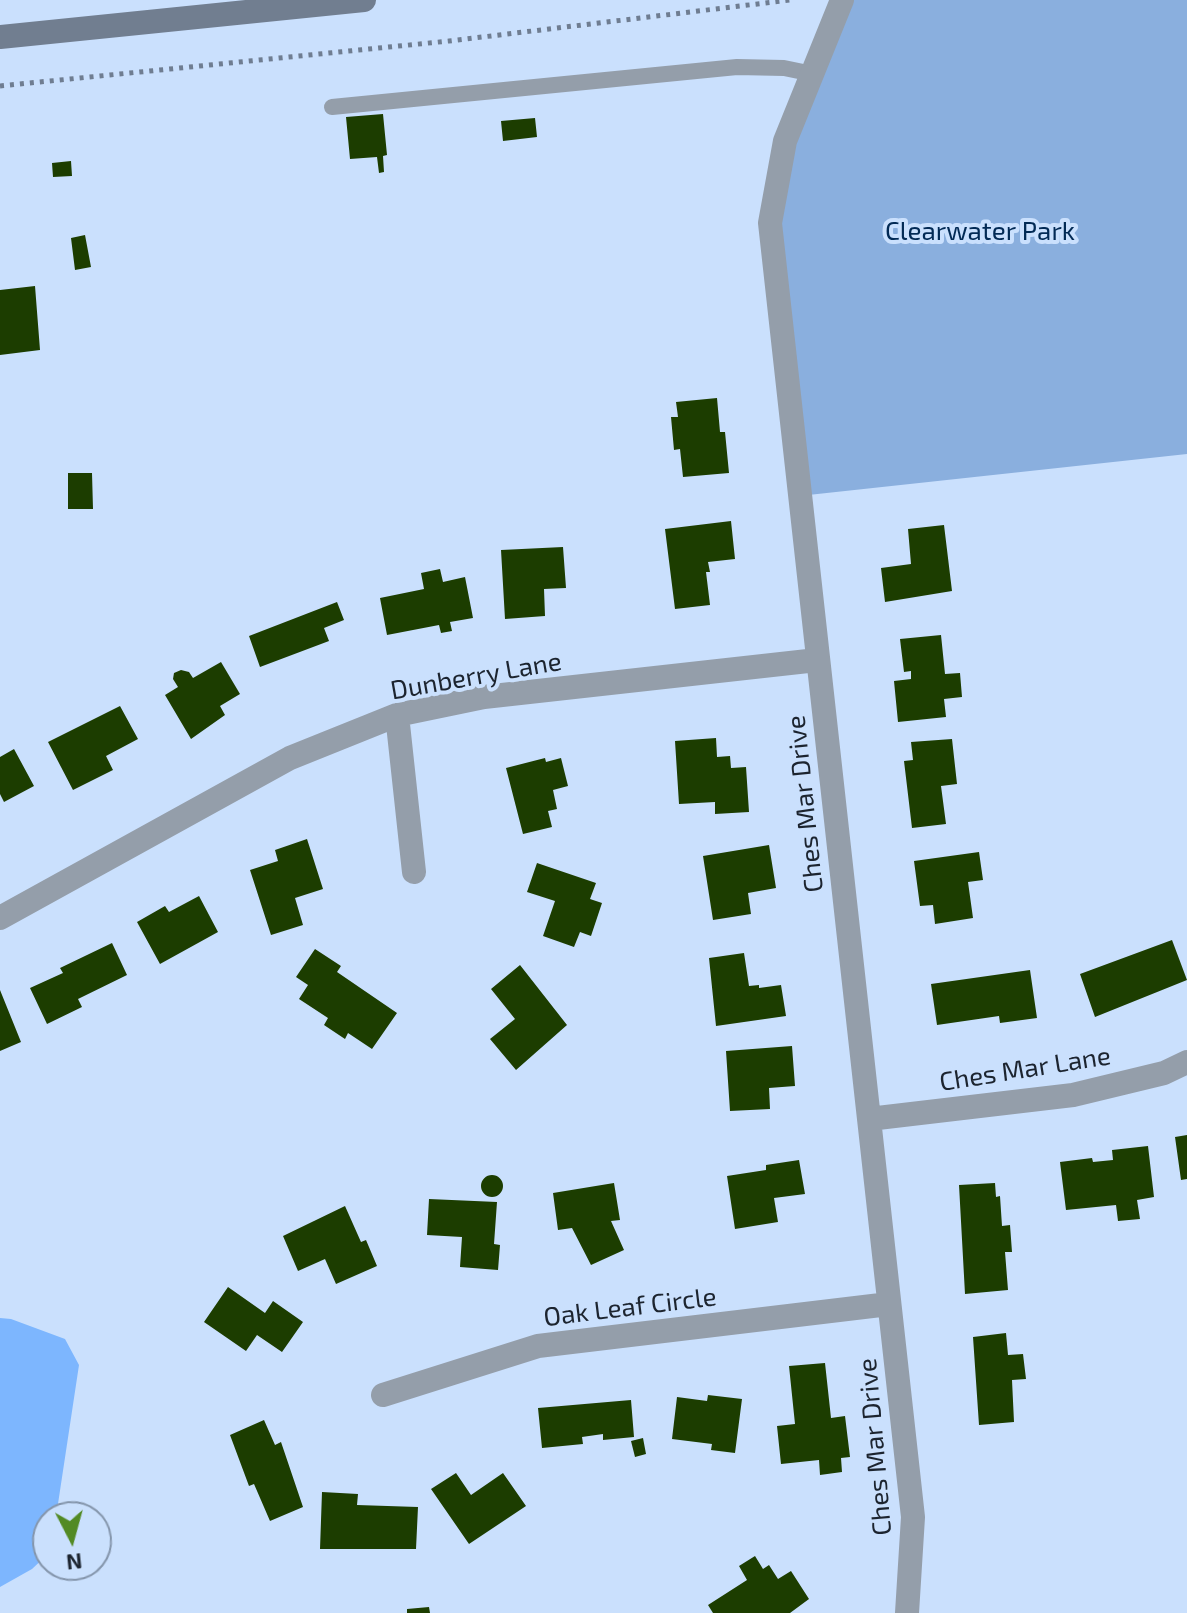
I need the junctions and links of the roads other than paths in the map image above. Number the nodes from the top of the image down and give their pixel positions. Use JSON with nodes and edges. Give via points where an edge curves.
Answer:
{"nodes":[{"id":1,"x":364,"y":0,"type":"edge"},
{"id":2,"x":842,"y":0,"type":"edge"},
{"id":3,"x":0,"y":37,"type":"edge"},
{"id":4,"x":813,"y":74,"type":"junction"},
{"id":5,"x":332,"y":107,"type":"dead end"},
{"id":6,"x":817,"y":660,"type":"junction"},
{"id":7,"x":397,"y":715,"type":"junction"},
{"id":8,"x":414,"y":872,"type":"dead end"},
{"id":9,"x":0,"y":918,"type":"edge"},
{"id":10,"x":1187,"y":1062,"type":"edge"},
{"id":11,"x":869,"y":1119,"type":"junction"},
{"id":12,"x":889,"y":1304,"type":"junction"},
{"id":13,"x":383,"y":1395,"type":"dead end"},
{"id":14,"x":907,"y":1613,"type":"edge"}],
"edges":[{"from":1,"to":3,"type":"main road"},
{"from":2,"to":4,"type":"street","name":"Ches Mar Drive"},
{"from":4,"to":5,"type":"lane","via":[[737,67]]},
{"from":4,"to":6,"type":"street","name":"Ches Mar Drive","via":[[785,141],[770,223]]},
{"from":6,"to":7,"type":"street","name":"Dunberry Lane","via":[[484,697]]},
{"from":6,"to":11,"type":"street","name":"Ches Mar Drive"},
{"from":7,"to":8,"type":"street"},
{"from":7,"to":9,"type":"street","name":"Dunberry Lane","via":[[290,758]]},
{"from":10,"to":11,"type":"street","name":"Ches Mar Lane","via":[[1164,1073],[1073,1095]]},
{"from":11,"to":12,"type":"street","name":"Ches Mar Drive"},
{"from":12,"to":13,"type":"street","name":"Oak Leaf Circle","via":[[538,1346]]},
{"from":12,"to":14,"type":"street","name":"Ches Mar Drive","via":[[913,1517]]}]}
